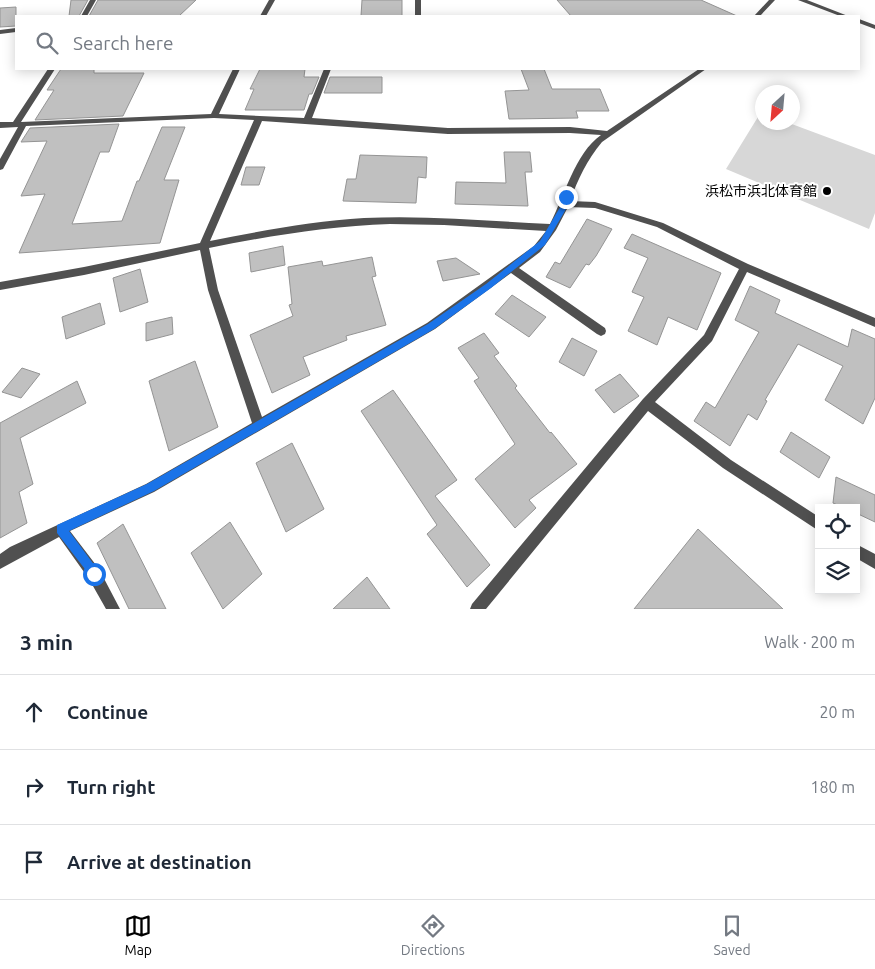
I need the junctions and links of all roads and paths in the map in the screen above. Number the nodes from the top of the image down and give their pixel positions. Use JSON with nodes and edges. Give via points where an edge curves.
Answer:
{"nodes":[{"id":1,"x":92,"y":0,"type":"edge"},
{"id":2,"x":272,"y":0,"type":"edge"},
{"id":3,"x":418,"y":0,"type":"edge"},
{"id":4,"x":772,"y":0,"type":"edge"},
{"id":5,"x":801,"y":0,"type":"edge"},
{"id":6,"x":84,"y":15,"type":"edge"},
{"id":7,"x":264,"y":15,"type":"edge"},
{"id":8,"x":418,"y":15,"type":"edge"},
{"id":9,"x":758,"y":15,"type":"edge"},
{"id":10,"x":842,"y":15,"type":"edge"},
{"id":11,"x":860,"y":22,"type":"edge"},
{"id":12,"x":875,"y":28,"type":"edge"},
{"id":13,"x":15,"y":30,"type":"edge"},
{"id":14,"x":0,"y":32,"type":"edge"},
{"id":15,"x":50,"y":70,"type":"edge"},
{"id":16,"x":236,"y":70,"type":"edge"},
{"id":17,"x":328,"y":70,"type":"edge"},
{"id":18,"x":701,"y":70,"type":"edge"},
{"id":19,"x":214,"y":116,"type":"junction"},
{"id":20,"x":259,"y":118,"type":"junction"},
{"id":21,"x":307,"y":120,"type":"junction"},
{"id":22,"x":20,"y":123,"type":"junction"},
{"id":23,"x":0,"y":125,"type":"edge"},
{"id":24,"x":606,"y":133,"type":"junction"},
{"id":25,"x":0,"y":167,"type":"edge"},
{"id":26,"x":565,"y":204,"type":"junction"},
{"id":27,"x":553,"y":228,"type":"junction"},
{"id":28,"x":204,"y":245,"type":"junction"},
{"id":29,"x":745,"y":267,"type":"junction"},
{"id":30,"x":512,"y":268,"type":"junction"},
{"id":31,"x":0,"y":286,"type":"edge"},
{"id":32,"x":875,"y":323,"type":"edge"},
{"id":33,"x":601,"y":331,"type":"dead end"},
{"id":34,"x":648,"y":403,"type":"junction"},
{"id":35,"x":259,"y":425,"type":"junction"},
{"id":36,"x":815,"y":522,"type":"edge"},
{"id":37,"x":61,"y":529,"type":"junction"},
{"id":38,"x":860,"y":553,"type":"edge"},
{"id":39,"x":0,"y":562,"type":"edge"},
{"id":40,"x":875,"y":562,"type":"edge"},
{"id":41,"x":113,"y":609,"type":"edge"},
{"id":42,"x":477,"y":609,"type":"edge"}],
"edges":[{"from":1,"to":6,"type":"street"},
{"from":2,"to":7,"type":"street"},
{"from":3,"to":8,"type":"street"},
{"from":4,"to":9,"type":"street"},
{"from":5,"to":10,"type":"street"},
{"from":11,"to":12,"type":"street"},
{"from":13,"to":14,"type":"street"},
{"from":15,"to":22,"type":"street"},
{"from":16,"to":19,"type":"street"},
{"from":17,"to":21,"type":"street"},
{"from":18,"to":24,"type":"street"},
{"from":19,"to":20,"type":"street"},
{"from":19,"to":22,"type":"street"},
{"from":20,"to":21,"type":"street"},
{"from":20,"to":28,"type":"street"},
{"from":21,"to":24,"type":"street","via":[[414,129]]},
{"from":22,"to":23,"type":"street"},
{"from":22,"to":25,"type":"street"},
{"from":24,"to":26,"type":"street","via":[[586,156]]},
{"from":26,"to":27,"type":"street"},
{"from":26,"to":29,"type":"street","via":[[595,205],[660,225]]},
{"from":27,"to":28,"type":"street","via":[[447,222],[337,224]]},
{"from":27,"to":30,"type":"street","via":[[543,243]]},
{"from":28,"to":31,"type":"street"},
{"from":28,"to":35,"type":"street","via":[[214,290]]},
{"from":29,"to":32,"type":"street"},
{"from":29,"to":34,"type":"street","via":[[708,338]]},
{"from":30,"to":33,"type":"street"},
{"from":30,"to":35,"type":"street","via":[[431,326]]},
{"from":34,"to":36,"type":"street","via":[[727,464]]},
{"from":34,"to":42,"type":"street"},
{"from":35,"to":37,"type":"street","via":[[150,488]]},
{"from":37,"to":39,"type":"street"},
{"from":37,"to":41,"type":"street","via":[[94,574]]},
{"from":38,"to":40,"type":"street"}]}
